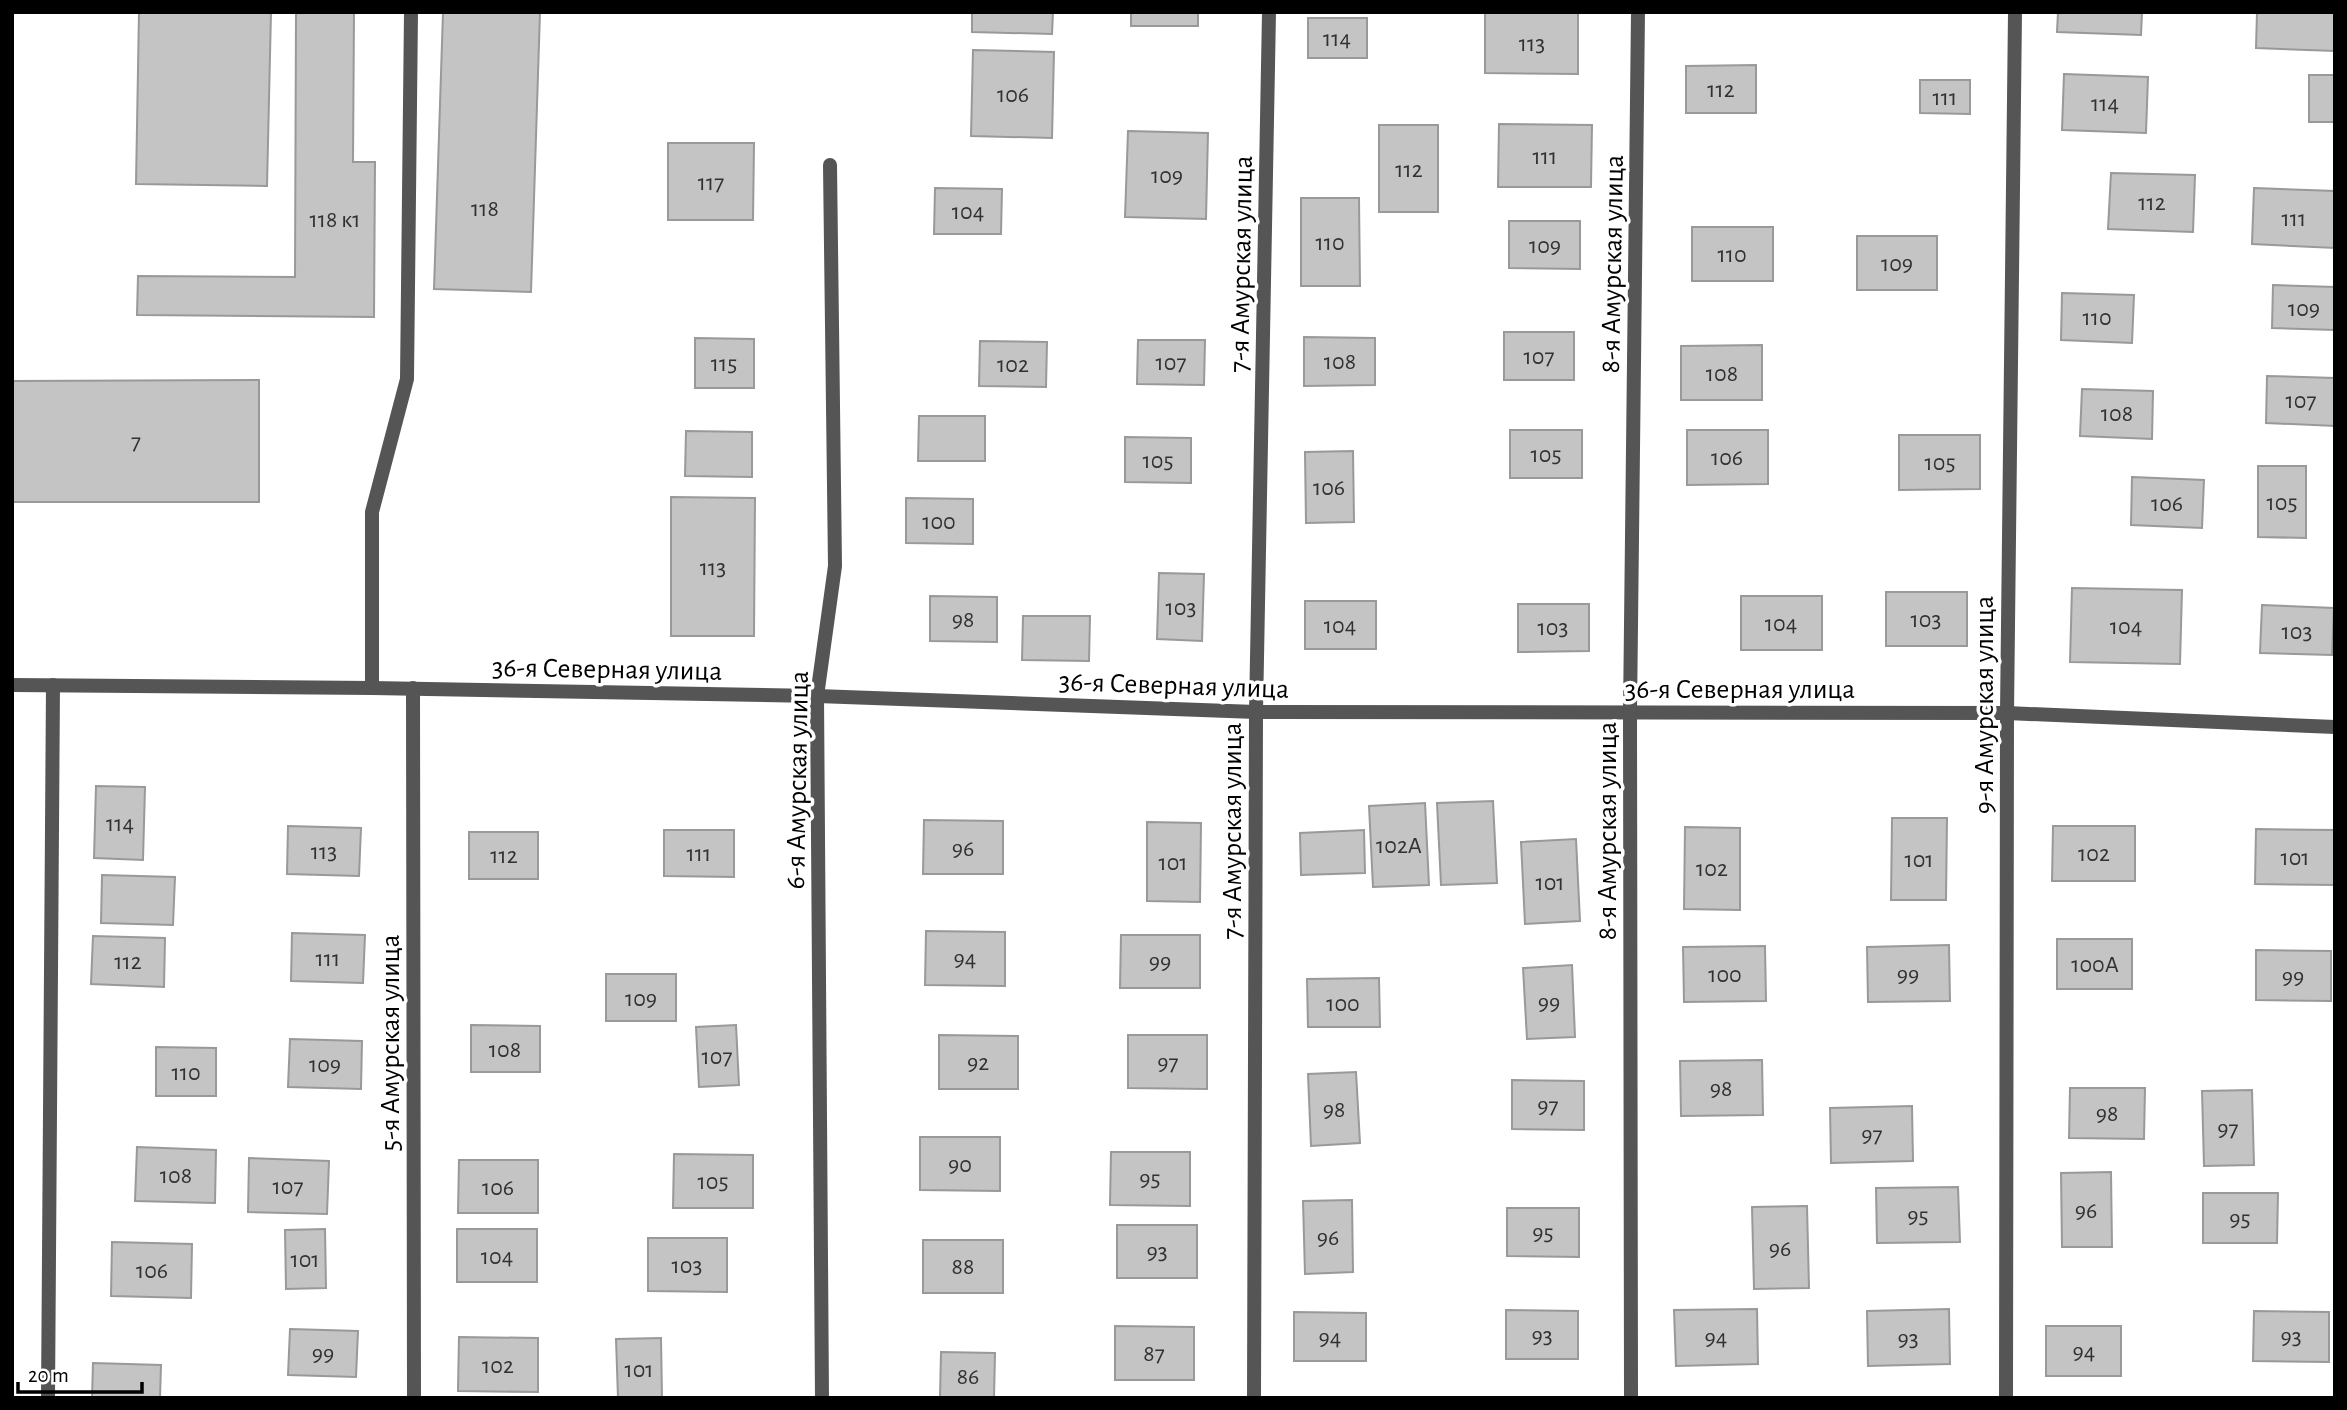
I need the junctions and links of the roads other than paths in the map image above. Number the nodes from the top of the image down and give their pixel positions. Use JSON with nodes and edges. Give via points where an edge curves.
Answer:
{"nodes":[{"id":1,"x":411,"y":12,"type":"edge"},
{"id":2,"x":1269,"y":12,"type":"edge"},
{"id":3,"x":1638,"y":12,"type":"edge"},
{"id":4,"x":2015,"y":12,"type":"edge"},
{"id":5,"x":830,"y":165,"type":"dead end"},
{"id":6,"x":12,"y":685,"type":"edge"},
{"id":7,"x":52,"y":685,"type":"junction"},
{"id":8,"x":372,"y":688,"type":"junction"},
{"id":9,"x":413,"y":688,"type":"junction"},
{"id":10,"x":817,"y":696,"type":"junction"},
{"id":11,"x":1256,"y":712,"type":"junction"},
{"id":12,"x":1630,"y":712,"type":"junction"},
{"id":13,"x":2007,"y":713,"type":"junction"},
{"id":14,"x":2335,"y":727,"type":"edge"},
{"id":15,"x":48,"y":1398,"type":"edge"},
{"id":16,"x":414,"y":1398,"type":"edge"},
{"id":17,"x":822,"y":1398,"type":"edge"},
{"id":18,"x":1254,"y":1398,"type":"edge"},
{"id":19,"x":1631,"y":1398,"type":"edge"},
{"id":20,"x":2006,"y":1398,"type":"edge"}],
"edges":[{"from":1,"to":8,"type":"street","via":[[407,379],[372,512]]},
{"from":2,"to":11,"type":"street","name":"7-я Амурская улица"},
{"from":3,"to":12,"type":"street","name":"8-я Амурская улица"},
{"from":4,"to":13,"type":"street","name":"9-я Амурская улица"},
{"from":5,"to":10,"type":"street","name":"6-я Амурская улица","via":[[835,566]]},
{"from":6,"to":7,"type":"street","name":"36-я Северная улица"},
{"from":7,"to":8,"type":"street","name":"36-я Северная улица"},
{"from":7,"to":15,"type":"street"},
{"from":8,"to":9,"type":"street","name":"36-я Северная улица"},
{"from":9,"to":10,"type":"street","name":"36-я Северная улица"},
{"from":9,"to":16,"type":"street","name":"5-я Амурская улица"},
{"from":10,"to":11,"type":"street","name":"36-я Северная улица"},
{"from":10,"to":17,"type":"street","name":"6-я Амурская улица"},
{"from":11,"to":12,"type":"street","name":"36-я Северная улица"},
{"from":11,"to":18,"type":"street","name":"7-я Амурская улица"},
{"from":12,"to":13,"type":"street","name":"36-я Северная улица"},
{"from":12,"to":19,"type":"street","name":"8-я Амурская улица"},
{"from":13,"to":14,"type":"street","name":"36-я Северная улица"},
{"from":13,"to":20,"type":"street","name":"9-я Амурская улица"}]}
